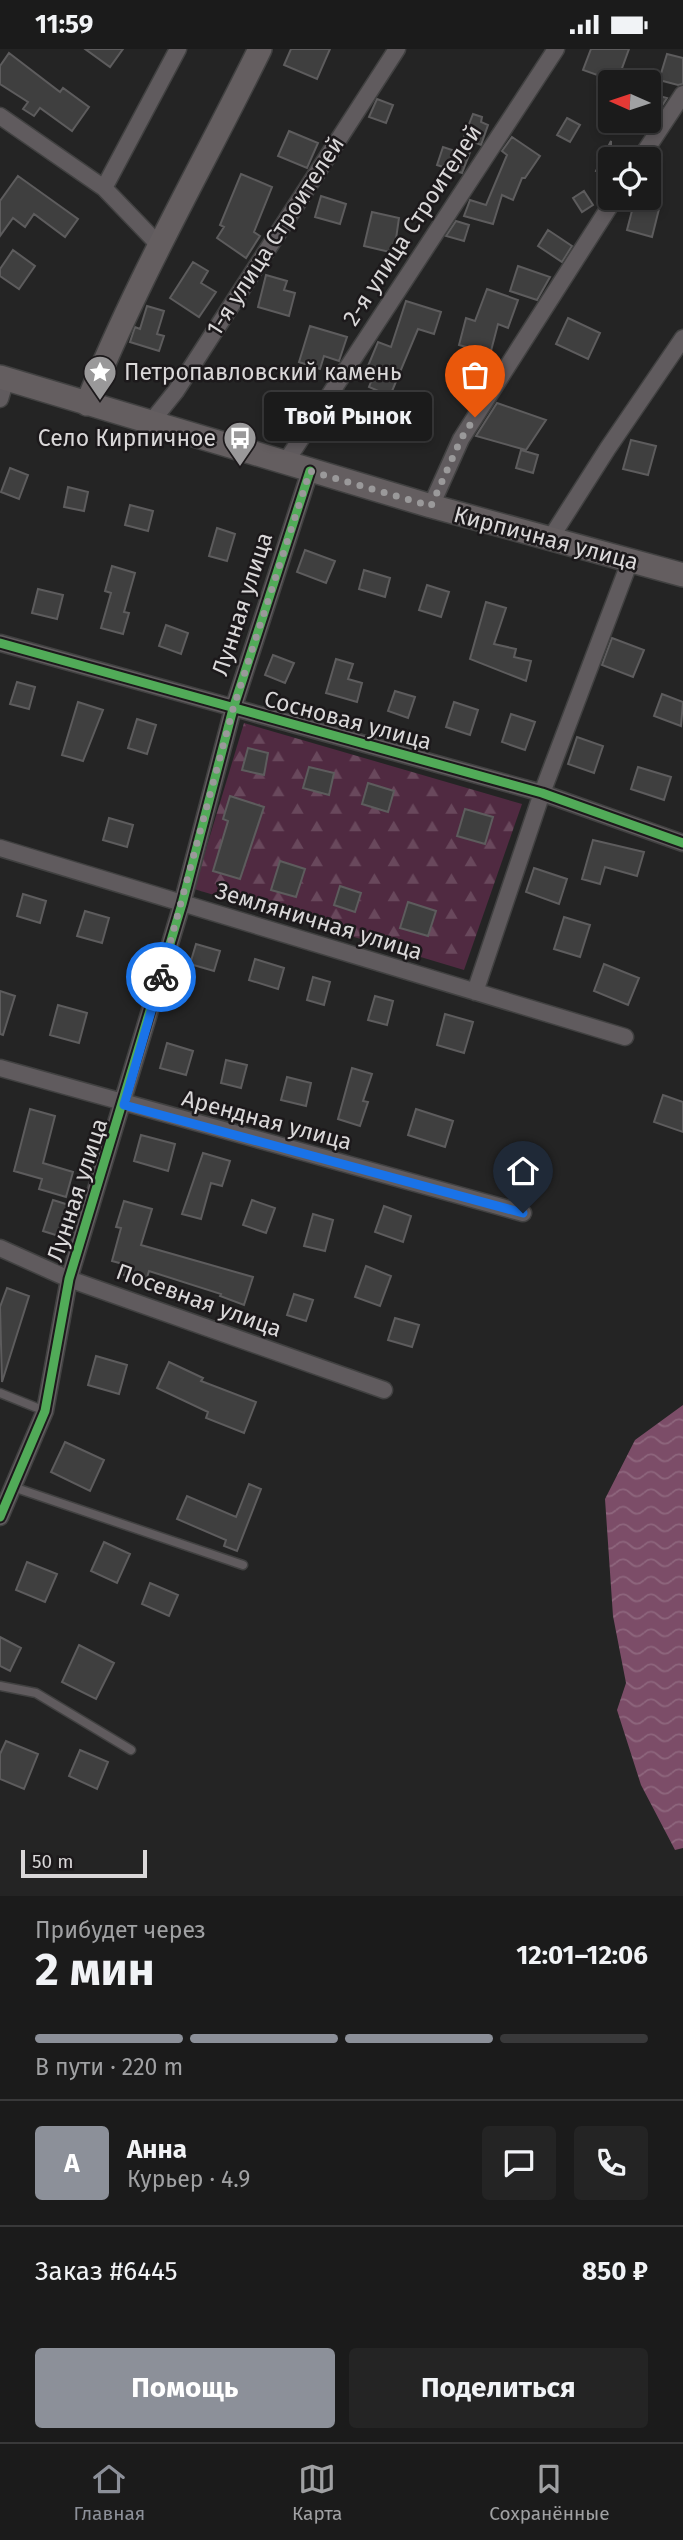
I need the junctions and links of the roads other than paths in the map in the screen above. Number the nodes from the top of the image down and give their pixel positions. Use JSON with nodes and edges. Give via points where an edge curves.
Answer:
{"nodes":[{"id":1,"x":178,"y":49,"type":"edge"},
{"id":2,"x":260,"y":49,"type":"edge"},
{"id":3,"x":397,"y":49,"type":"edge"},
{"id":4,"x":556,"y":49,"type":"edge"},
{"id":5,"x":683,"y":94,"type":"edge"},
{"id":6,"x":0,"y":116,"type":"edge"},
{"id":7,"x":648,"y":147,"type":"edge"},
{"id":8,"x":104,"y":188,"type":"junction"},
{"id":9,"x":607,"y":210,"type":"edge"},
{"id":10,"x":158,"y":244,"type":"junction"},
{"id":11,"x":683,"y":338,"type":"edge"},
{"id":12,"x":2,"y":385,"type":"edge"},
{"id":13,"x":87,"y":404,"type":"junction"},
{"id":14,"x":151,"y":422,"type":"junction"},
{"id":15,"x":285,"y":463,"type":"junction"},
{"id":16,"x":310,"y":471,"type":"junction"},
{"id":17,"x":431,"y":506,"type":"junction"},
{"id":18,"x":551,"y":539,"type":"junction"},
{"id":19,"x":630,"y":561,"type":"junction"},
{"id":20,"x":683,"y":575,"type":"edge"},
{"id":21,"x":0,"y":643,"type":"edge"},
{"id":22,"x":233,"y":709,"type":"junction"},
{"id":23,"x":542,"y":793,"type":"junction"},
{"id":24,"x":683,"y":843,"type":"edge"},
{"id":25,"x":0,"y":848,"type":"edge"},
{"id":26,"x":182,"y":904,"type":"junction"},
{"id":27,"x":475,"y":992,"type":"junction"},
{"id":28,"x":625,"y":1037,"type":"dead end"},
{"id":29,"x":0,"y":1068,"type":"edge"},
{"id":30,"x":124,"y":1105,"type":"junction"},
{"id":31,"x":523,"y":1213,"type":"dead end"},
{"id":32,"x":0,"y":1248,"type":"edge"},
{"id":33,"x":69,"y":1279,"type":"junction"},
{"id":34,"x":384,"y":1390,"type":"dead end"},
{"id":35,"x":0,"y":1393,"type":"edge"},
{"id":36,"x":45,"y":1411,"type":"junction"},
{"id":37,"x":13,"y":1487,"type":"junction"},
{"id":38,"x":0,"y":1517,"type":"edge"},
{"id":39,"x":243,"y":1565,"type":"dead end"},
{"id":40,"x":0,"y":1686,"type":"edge"},
{"id":41,"x":131,"y":1750,"type":"dead end"}],
"edges":[{"from":1,"to":8,"type":"street"},
{"from":2,"to":10,"type":"main road"},
{"from":3,"to":14,"type":"street","name":"1-я улица Строителей","via":[[176,391]]},
{"from":4,"to":15,"type":"street","name":"2-я улица Строителей"},
{"from":5,"to":7,"type":"street"},
{"from":6,"to":8,"type":"street"},
{"from":8,"to":10,"type":"street"},
{"from":9,"to":17,"type":"street","via":[[461,439]]},
{"from":10,"to":13,"type":"main road"},
{"from":11,"to":18,"type":"street"},
{"from":12,"to":13,"type":"main road","name":"Кирпичная улица"},
{"from":13,"to":14,"type":"main road","name":"Кирпичная улица"},
{"from":14,"to":15,"type":"main road","name":"Кирпичная улица"},
{"from":15,"to":16,"type":"main road","name":"Кирпичная улица"},
{"from":16,"to":17,"type":"main road","name":"Кирпичная улица"},
{"from":16,"to":22,"type":"street","name":"Лунная улица"},
{"from":17,"to":18,"type":"main road","name":"Кирпичная улица"},
{"from":18,"to":19,"type":"main road","name":"Кирпичная улица"},
{"from":19,"to":20,"type":"main road","name":"Кирпичная улица"},
{"from":19,"to":23,"type":"street"},
{"from":21,"to":22,"type":"street","name":"Сосновая улица"},
{"from":22,"to":23,"type":"street","name":"Сосновая улица"},
{"from":22,"to":26,"type":"street","name":"Лунная улица"},
{"from":23,"to":24,"type":"street","name":"Сосновая улица"},
{"from":23,"to":27,"type":"street"},
{"from":25,"to":26,"type":"street","name":"Земляничная улица"},
{"from":26,"to":27,"type":"street","name":"Земляничная улица"},
{"from":26,"to":30,"type":"street","name":"Лунная улица"},
{"from":27,"to":28,"type":"street","name":"Земляничная улица"},
{"from":29,"to":30,"type":"street","name":"Арендная улица"},
{"from":30,"to":31,"type":"street","name":"Арендная улица"},
{"from":30,"to":33,"type":"street","name":"Лунная улица"},
{"from":32,"to":33,"type":"street","name":"Посевная улица"},
{"from":33,"to":34,"type":"street","name":"Посевная улица"},
{"from":33,"to":36,"type":"street","name":"Лунная улица"},
{"from":35,"to":36,"type":"lane"},
{"from":36,"to":37,"type":"street","name":"Лунная улица"},
{"from":37,"to":38,"type":"street","name":"Лунная улица"},
{"from":37,"to":39,"type":"lane"},
{"from":40,"to":41,"type":"lane","via":[[36,1693]]}]}
